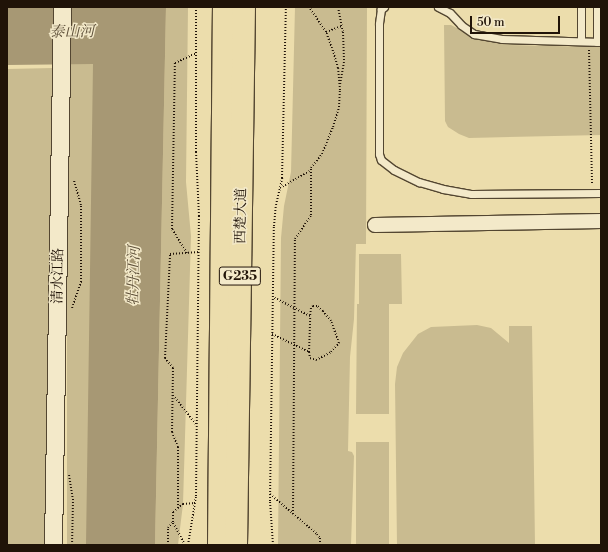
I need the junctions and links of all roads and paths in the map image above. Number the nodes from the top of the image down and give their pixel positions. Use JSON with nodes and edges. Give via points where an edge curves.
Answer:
{"nodes":[{"id":1,"x":62,"y":7,"type":"edge"},
{"id":2,"x":196,"y":7,"type":"edge"},
{"id":3,"x":224,"y":7,"type":"edge"},
{"id":4,"x":244,"y":7,"type":"edge"},
{"id":5,"x":286,"y":7,"type":"edge"},
{"id":6,"x":309,"y":7,"type":"edge"},
{"id":7,"x":338,"y":7,"type":"edge"},
{"id":8,"x":384,"y":7,"type":"edge"},
{"id":9,"x":438,"y":7,"type":"edge"},
{"id":10,"x":581,"y":7,"type":"edge"},
{"id":11,"x":597,"y":7,"type":"edge"},
{"id":12,"x":342,"y":26,"type":"junction"},
{"id":13,"x":326,"y":32,"type":"junction"},
{"id":14,"x":581,"y":41,"type":"junction"},
{"id":15,"x":596,"y":42,"type":"edge"},
{"id":16,"x":196,"y":53,"type":"junction"},
{"id":17,"x":340,"y":90,"type":"junction"},
{"id":18,"x":310,"y":170,"type":"junction"},
{"id":19,"x":280,"y":188,"type":"junction"},
{"id":20,"x":592,"y":193,"type":"junction"},
{"id":21,"x":601,"y":193,"type":"edge"},
{"id":22,"x":601,"y":221,"type":"edge"},
{"id":23,"x":375,"y":225,"type":"dead end"},
{"id":24,"x":198,"y":252,"type":"junction"},
{"id":25,"x":187,"y":253,"type":"junction"},
{"id":26,"x":273,"y":297,"type":"junction"},
{"id":27,"x":294,"y":308,"type":"junction"},
{"id":28,"x":310,"y":316,"type":"junction"},
{"id":29,"x":272,"y":334,"type":"junction"},
{"id":30,"x":294,"y":345,"type":"junction"},
{"id":31,"x":309,"y":352,"type":"junction"},
{"id":32,"x":173,"y":395,"type":"junction"},
{"id":33,"x":197,"y":425,"type":"junction"},
{"id":34,"x":270,"y":494,"type":"junction"},
{"id":35,"x":195,"y":503,"type":"junction"},
{"id":36,"x":178,"y":508,"type":"junction"},
{"id":37,"x":293,"y":514,"type":"junction"},
{"id":38,"x":174,"y":522,"type":"junction"},
{"id":39,"x":54,"y":545,"type":"edge"},
{"id":40,"x":168,"y":545,"type":"edge"},
{"id":41,"x":186,"y":545,"type":"edge"},
{"id":42,"x":219,"y":545,"type":"edge"},
{"id":43,"x":236,"y":545,"type":"edge"},
{"id":44,"x":272,"y":545,"type":"edge"},
{"id":45,"x":320,"y":545,"type":"edge"}],
"edges":[{"from":1,"to":39,"type":"street","name":"清水江路"},
{"from":2,"to":16,"type":"path"},
{"from":3,"to":42,"type":"highway","name":"西楚大道","number":"G235"},
{"from":4,"to":43,"type":"highway","name":"西楚大道","number":"G235"},
{"from":5,"to":19,"type":"path"},
{"from":6,"to":13,"type":"path"},
{"from":7,"to":12,"type":"path"},
{"from":8,"to":20,"type":"lane","via":[[378,24],[381,160],[394,170],[443,190],[471,194]]},
{"from":9,"to":14,"type":"lane","via":[[450,13],[474,34],[502,39]]},
{"from":10,"to":14,"type":"lane"},
{"from":11,"to":15,"type":"lane"},
{"from":12,"to":13,"type":"path"},
{"from":12,"to":17,"type":"path","via":[[344,62]]},
{"from":13,"to":17,"type":"path","via":[[338,68]]},
{"from":14,"to":15,"type":"lane"},
{"from":15,"to":20,"type":"path"},
{"from":16,"to":24,"type":"path"},
{"from":16,"to":25,"type":"path","via":[[175,62],[172,229]]},
{"from":17,"to":18,"type":"path","via":[[339,107],[333,126],[322,154]]},
{"from":18,"to":19,"type":"path"},
{"from":18,"to":27,"type":"path","via":[[311,216],[295,239]]},
{"from":19,"to":26,"type":"path","via":[[274,226]]},
{"from":20,"to":21,"type":"lane"},
{"from":22,"to":23,"type":"street"},
{"from":24,"to":25,"type":"path"},
{"from":24,"to":33,"type":"path"},
{"from":25,"to":32,"type":"path","via":[[170,254],[165,358],[173,368]]},
{"from":26,"to":27,"type":"path"},
{"from":26,"to":29,"type":"path"},
{"from":27,"to":28,"type":"path"},
{"from":27,"to":30,"type":"path"},
{"from":28,"to":31,"type":"path"},
{"from":28,"to":31,"type":"path","via":[[313,306],[323,311],[331,321],[339,343],[331,352],[316,360],[310,358]]},
{"from":29,"to":30,"type":"path"},
{"from":29,"to":34,"type":"path"},
{"from":30,"to":31,"type":"path"},
{"from":30,"to":37,"type":"path"},
{"from":32,"to":33,"type":"path"},
{"from":32,"to":36,"type":"path","via":[[172,432],[178,447]]},
{"from":33,"to":35,"type":"path"},
{"from":34,"to":37,"type":"path"},
{"from":34,"to":44,"type":"path"},
{"from":35,"to":36,"type":"path","via":[[183,504]]},
{"from":35,"to":41,"type":"path"},
{"from":36,"to":38,"type":"path","via":[[174,512]]},
{"from":37,"to":45,"type":"path","via":[[317,534]]},
{"from":38,"to":40,"type":"path","via":[[168,528]]},
{"from":38,"to":41,"type":"path"}]}
